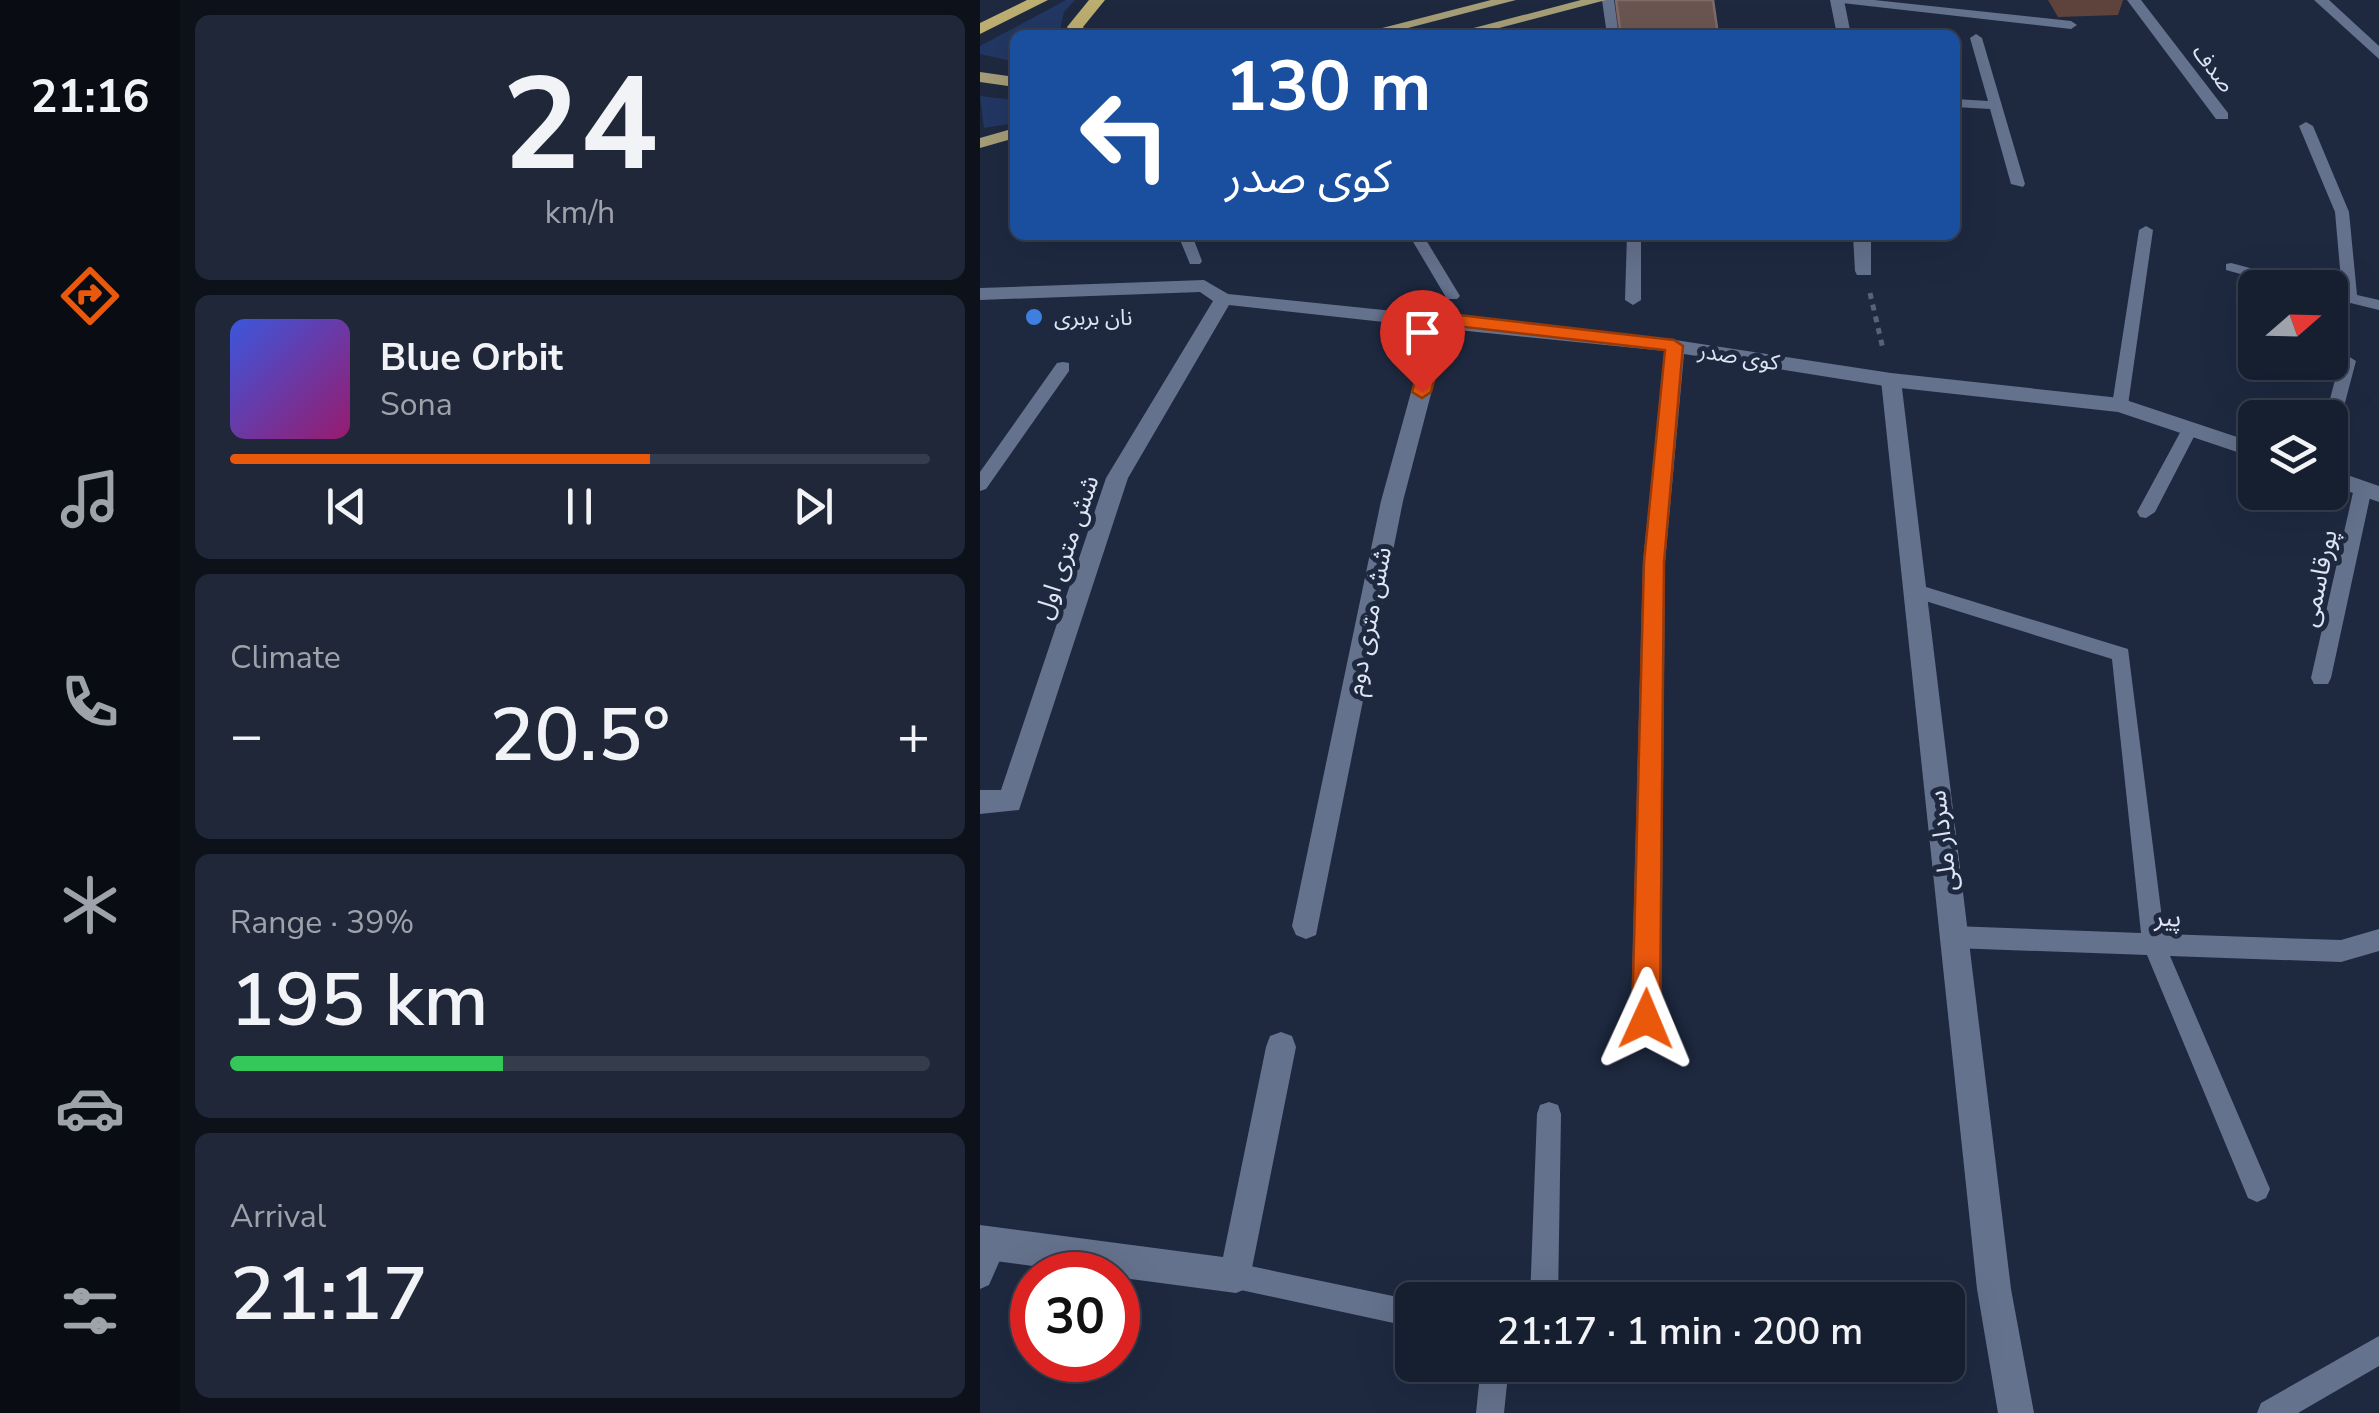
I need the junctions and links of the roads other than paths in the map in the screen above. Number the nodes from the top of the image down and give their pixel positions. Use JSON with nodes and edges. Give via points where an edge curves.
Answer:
{"nodes":[{"id":1,"x":1040,"y":0,"type":"edge"},
{"id":2,"x":1097,"y":0,"type":"edge"},
{"id":3,"x":1508,"y":0,"type":"edge"},
{"id":4,"x":1599,"y":0,"type":"edge"},
{"id":5,"x":1608,"y":0,"type":"edge"},
{"id":6,"x":1840,"y":0,"type":"edge"},
{"id":7,"x":2134,"y":0,"type":"edge"},
{"id":8,"x":2321,"y":0,"type":"edge"},
{"id":9,"x":2070,"y":25,"type":"dead end"},
{"id":10,"x":980,"y":29,"type":"edge"},
{"id":11,"x":1077,"y":30,"type":"edge"},
{"id":12,"x":1383,"y":30,"type":"edge"},
{"id":13,"x":1489,"y":30,"type":"edge"},
{"id":14,"x":1611,"y":30,"type":"edge"},
{"id":15,"x":1843,"y":30,"type":"edge"},
{"id":16,"x":1976,"y":38,"type":"dead end"},
{"id":17,"x":2379,"y":54,"type":"edge"},
{"id":18,"x":980,"y":78,"type":"edge"},
{"id":19,"x":1010,"y":81,"type":"edge"},
{"id":20,"x":1960,"y":102,"type":"edge"},
{"id":21,"x":1996,"y":105,"type":"junction"},
{"id":22,"x":2222,"y":116,"type":"dead end"},
{"id":23,"x":2306,"y":126,"type":"dead end"},
{"id":24,"x":1010,"y":134,"type":"edge"},
{"id":25,"x":980,"y":143,"type":"edge"},
{"id":26,"x":2018,"y":184,"type":"dead end"},
{"id":27,"x":2146,"y":230,"type":"dead end"},
{"id":28,"x":1186,"y":240,"type":"edge"},
{"id":29,"x":1419,"y":240,"type":"edge"},
{"id":30,"x":1634,"y":240,"type":"edge"},
{"id":31,"x":1862,"y":240,"type":"edge"},
{"id":32,"x":1194,"y":261,"type":"dead end"},
{"id":33,"x":2231,"y":267,"type":"dead end"},
{"id":34,"x":2242,"y":270,"type":"edge"},
{"id":35,"x":1864,"y":271,"type":"road end"},
{"id":36,"x":980,"y":294,"type":"edge"},
{"id":37,"x":1452,"y":296,"type":"dead end"},
{"id":38,"x":2350,"y":298,"type":"joint"},
{"id":39,"x":1222,"y":299,"type":"junction"},
{"id":40,"x":1633,"y":300,"type":"dead end"},
{"id":41,"x":2379,"y":305,"type":"edge"},
{"id":42,"x":1441,"y":319,"type":"junction"},
{"id":43,"x":1674,"y":346,"type":"junction"},
{"id":44,"x":1062,"y":367,"type":"dead end"},
{"id":45,"x":1891,"y":380,"type":"junction"},
{"id":46,"x":2120,"y":405,"type":"junction"},
{"id":47,"x":2190,"y":429,"type":"junction"},
{"id":48,"x":2238,"y":445,"type":"edge"},
{"id":49,"x":987,"y":463,"type":"edge"},
{"id":50,"x":980,"y":484,"type":"edge"},
{"id":51,"x":2371,"y":491,"type":"edge"},
{"id":52,"x":2146,"y":512,"type":"dead end"},
{"id":53,"x":1913,"y":590,"type":"junction"},
{"id":54,"x":2322,"y":678,"type":"dead end"},
{"id":55,"x":980,"y":802,"type":"edge"},
{"id":56,"x":1306,"y":926,"type":"dead end"},
{"id":57,"x":1953,"y":937,"type":"junction"},
{"id":58,"x":2379,"y":940,"type":"edge"},
{"id":59,"x":2154,"y":944,"type":"junction"},
{"id":60,"x":1646,"y":1019,"type":"dead end"},
{"id":61,"x":1281,"y":1047,"type":"dead end"},
{"id":62,"x":1549,"y":1114,"type":"dead end"},
{"id":63,"x":2257,"y":1189,"type":"dead end"},
{"id":64,"x":987,"y":1243,"type":"edge"},
{"id":65,"x":980,"y":1276,"type":"edge"},
{"id":66,"x":1236,"y":1276,"type":"junction"},
{"id":67,"x":1544,"y":1282,"type":"edge"},
{"id":68,"x":1395,"y":1310,"type":"edge"},
{"id":69,"x":2379,"y":1350,"type":"edge"},
{"id":70,"x":1493,"y":1382,"type":"edge"},
{"id":71,"x":1490,"y":1413,"type":"edge"},
{"id":72,"x":2016,"y":1413,"type":"edge"},
{"id":73,"x":2271,"y":1413,"type":"edge"}],
"edges":[{"from":1,"to":10,"type":"highway"},
{"from":2,"to":11,"type":"highway"},
{"from":3,"to":12,"type":"main road"},
{"from":4,"to":13,"type":"main road"},
{"from":5,"to":14,"type":"lane"},
{"from":6,"to":9,"type":"lane"},
{"from":6,"to":15,"type":"street"},
{"from":7,"to":22,"type":"street","name":"صدف"},
{"from":8,"to":17,"type":"street"},
{"from":16,"to":21,"type":"lane"},
{"from":18,"to":19,"type":"main road"},
{"from":20,"to":21,"type":"lane"},
{"from":21,"to":26,"type":"lane"},
{"from":23,"to":38,"type":"lane","via":[[2342,212]]},
{"from":24,"to":25,"type":"main road"},
{"from":27,"to":46,"type":"lane"},
{"from":28,"to":32,"type":"lane"},
{"from":29,"to":37,"type":"lane"},
{"from":30,"to":40,"type":"lane"},
{"from":31,"to":35,"type":"street"},
{"from":33,"to":34,"type":"lane"},
{"from":36,"to":39,"type":"street","name":"کوی صدر","via":[[1204,286]]},
{"from":38,"to":41,"type":"lane"},
{"from":39,"to":42,"type":"street","name":"کوی صدر"},
{"from":39,"to":55,"type":"street","name":"شش متری اول","via":[[1117,478],[1010,802]]},
{"from":42,"to":43,"type":"street","name":"کوی صدر"},
{"from":42,"to":56,"type":"street","name":"شش متری دوم","via":[[1392,501]]},
{"from":43,"to":45,"type":"street","name":"کوی صدر"},
{"from":43,"to":60,"type":"street","via":[[1654,562]]},
{"from":44,"to":49,"type":"lane"},
{"from":45,"to":46,"type":"street","name":"کوی صدر"},
{"from":45,"to":53,"type":"street","name":"سردار ملی"},
{"from":46,"to":47,"type":"street","name":"کوی صدر"},
{"from":47,"to":48,"type":"street","name":"کوی صدر"},
{"from":47,"to":52,"type":"lane"},
{"from":49,"to":50,"type":"lane"},
{"from":51,"to":54,"type":"lane","name":"پورقاسمی"},
{"from":53,"to":57,"type":"street","name":"سردار ملی"},
{"from":53,"to":59,"type":"lane","via":[[2121,654]]},
{"from":57,"to":59,"type":"lane","name":"پیر"},
{"from":57,"to":72,"type":"street","name":"سردار ملی","via":[[1994,1289]]},
{"from":58,"to":59,"type":"lane","name":"پیر","via":[[2340,951]]},
{"from":59,"to":63,"type":"lane"},
{"from":61,"to":66,"type":"street"},
{"from":62,"to":67,"type":"lane"},
{"from":64,"to":65,"type":"lane"},
{"from":64,"to":66,"type":"street"},
{"from":66,"to":68,"type":"lane"},
{"from":69,"to":73,"type":"lane"},
{"from":70,"to":71,"type":"lane"}]}
